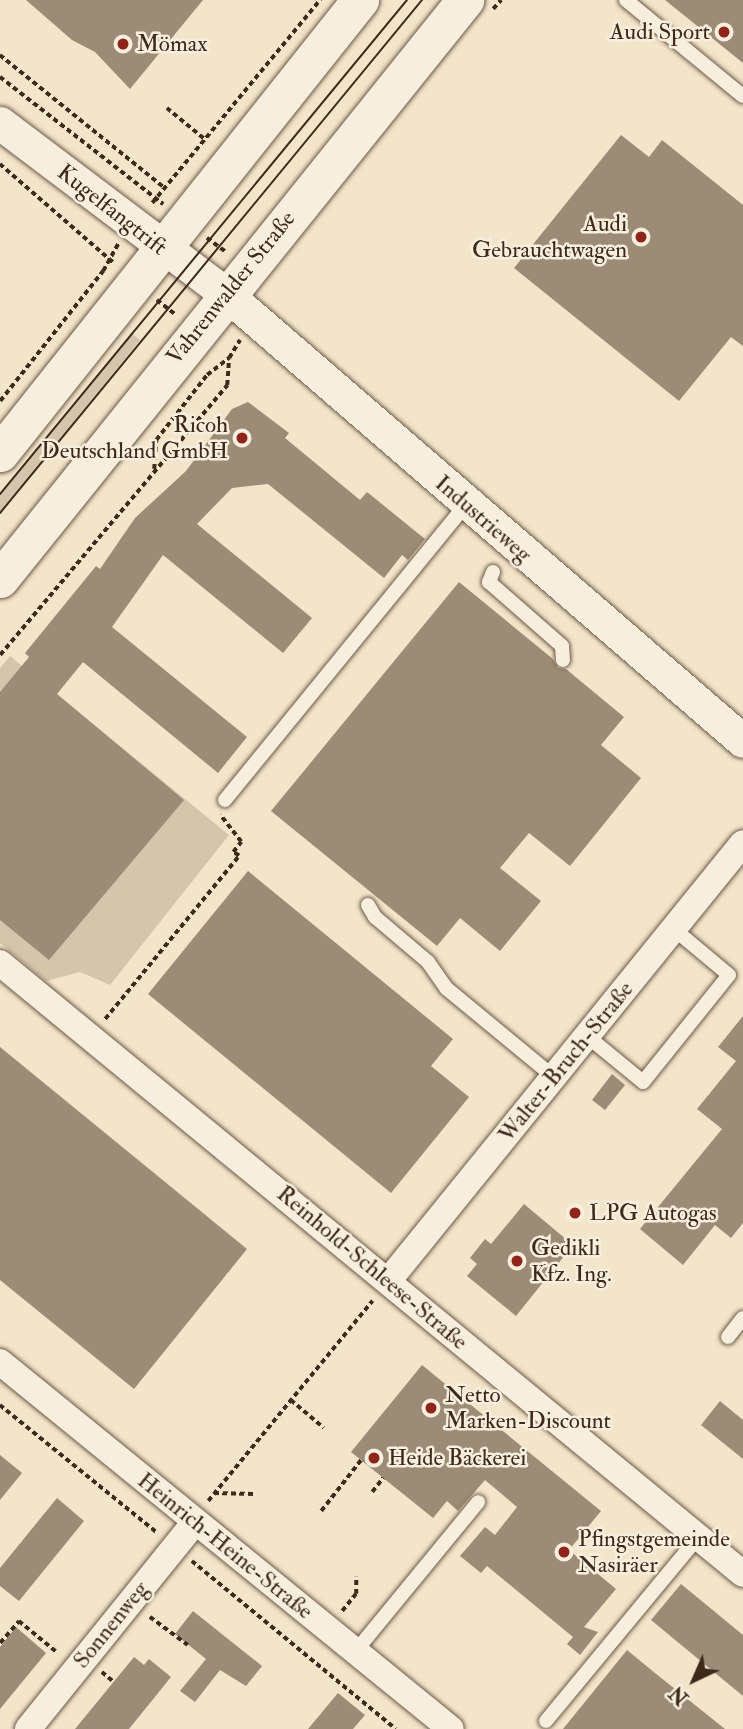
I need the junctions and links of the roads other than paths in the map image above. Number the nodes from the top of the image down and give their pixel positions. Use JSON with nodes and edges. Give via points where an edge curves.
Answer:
{"nodes":[{"id":1,"x":360,"y":0,"type":"edge"},
{"id":2,"x":466,"y":0,"type":"edge"},
{"id":3,"x":634,"y":2,"type":"edge"},
{"id":4,"x":743,"y":96,"type":"edge"},
{"id":5,"x":0,"y":123,"type":"edge"},
{"id":6,"x":171,"y":237,"type":"junction"},
{"id":7,"x":237,"y":281,"type":"junction"},
{"id":8,"x":0,"y":453,"type":"edge"},
{"id":9,"x":466,"y":504,"type":"junction"},
{"id":10,"x":493,"y":572,"type":"dead end"},
{"id":11,"x":0,"y":579,"type":"edge"},
{"id":12,"x":563,"y":660,"type":"dead end"},
{"id":13,"x":743,"y":740,"type":"edge"},
{"id":14,"x":225,"y":800,"type":"road end"},
{"id":15,"x":743,"y":843,"type":"edge"},
{"id":16,"x":368,"y":905,"type":"dead end"},
{"id":17,"x":674,"y":929,"type":"junction"},
{"id":18,"x":0,"y":963,"type":"edge"},
{"id":19,"x":587,"y":1036,"type":"junction"},
{"id":20,"x":554,"y":1077,"type":"junction"},
{"id":21,"x":389,"y":1280,"type":"junction"},
{"id":22,"x":743,"y":1318,"type":"edge"},
{"id":23,"x":728,"y":1337,"type":"dead end"},
{"id":24,"x":0,"y":1362,"type":"edge"},
{"id":25,"x":478,"y":1502,"type":"dead end"},
{"id":26,"x":195,"y":1510,"type":"junction"},
{"id":27,"x":698,"y":1538,"type":"junction"},
{"id":28,"x":743,"y":1574,"type":"edge"},
{"id":29,"x":355,"y":1652,"type":"junction"},
{"id":30,"x":545,"y":1720,"type":"dead end"},
{"id":31,"x":28,"y":1729,"type":"edge"},
{"id":32,"x":451,"y":1729,"type":"edge"}],
"edges":[{"from":1,"to":6,"type":"main road"},
{"from":2,"to":7,"type":"main road","name":"Vahrenwalder Straße"},
{"from":3,"to":4,"type":"lane"},
{"from":5,"to":6,"type":"street","name":"Kugelfangtrift"},
{"from":6,"to":7,"type":"street","name":"Kugelfangtrift"},
{"from":6,"to":8,"type":"main road"},
{"from":7,"to":9,"type":"street","name":"Industrieweg"},
{"from":7,"to":11,"type":"main road","name":"Vahrenwalder Straße"},
{"from":9,"to":13,"type":"street","name":"Industrieweg"},
{"from":9,"to":14,"type":"lane"},
{"from":10,"to":12,"type":"lane","via":[[489,582],[562,646]]},
{"from":15,"to":17,"type":"street","name":"Walter-Bruch-Straße"},
{"from":16,"to":20,"type":"lane","via":[[375,917],[428,962],[446,988]]},
{"from":17,"to":19,"type":"street","name":"Walter-Bruch-Straße"},
{"from":17,"to":19,"type":"lane","via":[[729,975],[643,1082]]},
{"from":18,"to":21,"type":"street","name":"Reinhold-Schleese-Straße"},
{"from":19,"to":20,"type":"street","name":"Walter-Bruch-Straße"},
{"from":20,"to":21,"type":"street","name":"Walter-Bruch-Straße"},
{"from":21,"to":27,"type":"street","name":"Reinhold-Schleese-Straße"},
{"from":22,"to":23,"type":"lane"},
{"from":24,"to":26,"type":"street","name":"Heinrich-Heine-Straße","via":[[163,1496]]},
{"from":25,"to":29,"type":"lane"},
{"from":26,"to":29,"type":"street","name":"Heinrich-Heine-Straße"},
{"from":26,"to":31,"type":"street","name":"Sonnenweg","via":[[174,1547]]},
{"from":27,"to":28,"type":"street","name":"Reinhold-Schleese-Straße"},
{"from":27,"to":30,"type":"lane"},
{"from":29,"to":32,"type":"street","name":"Heinrich-Heine-Straße"}]}
